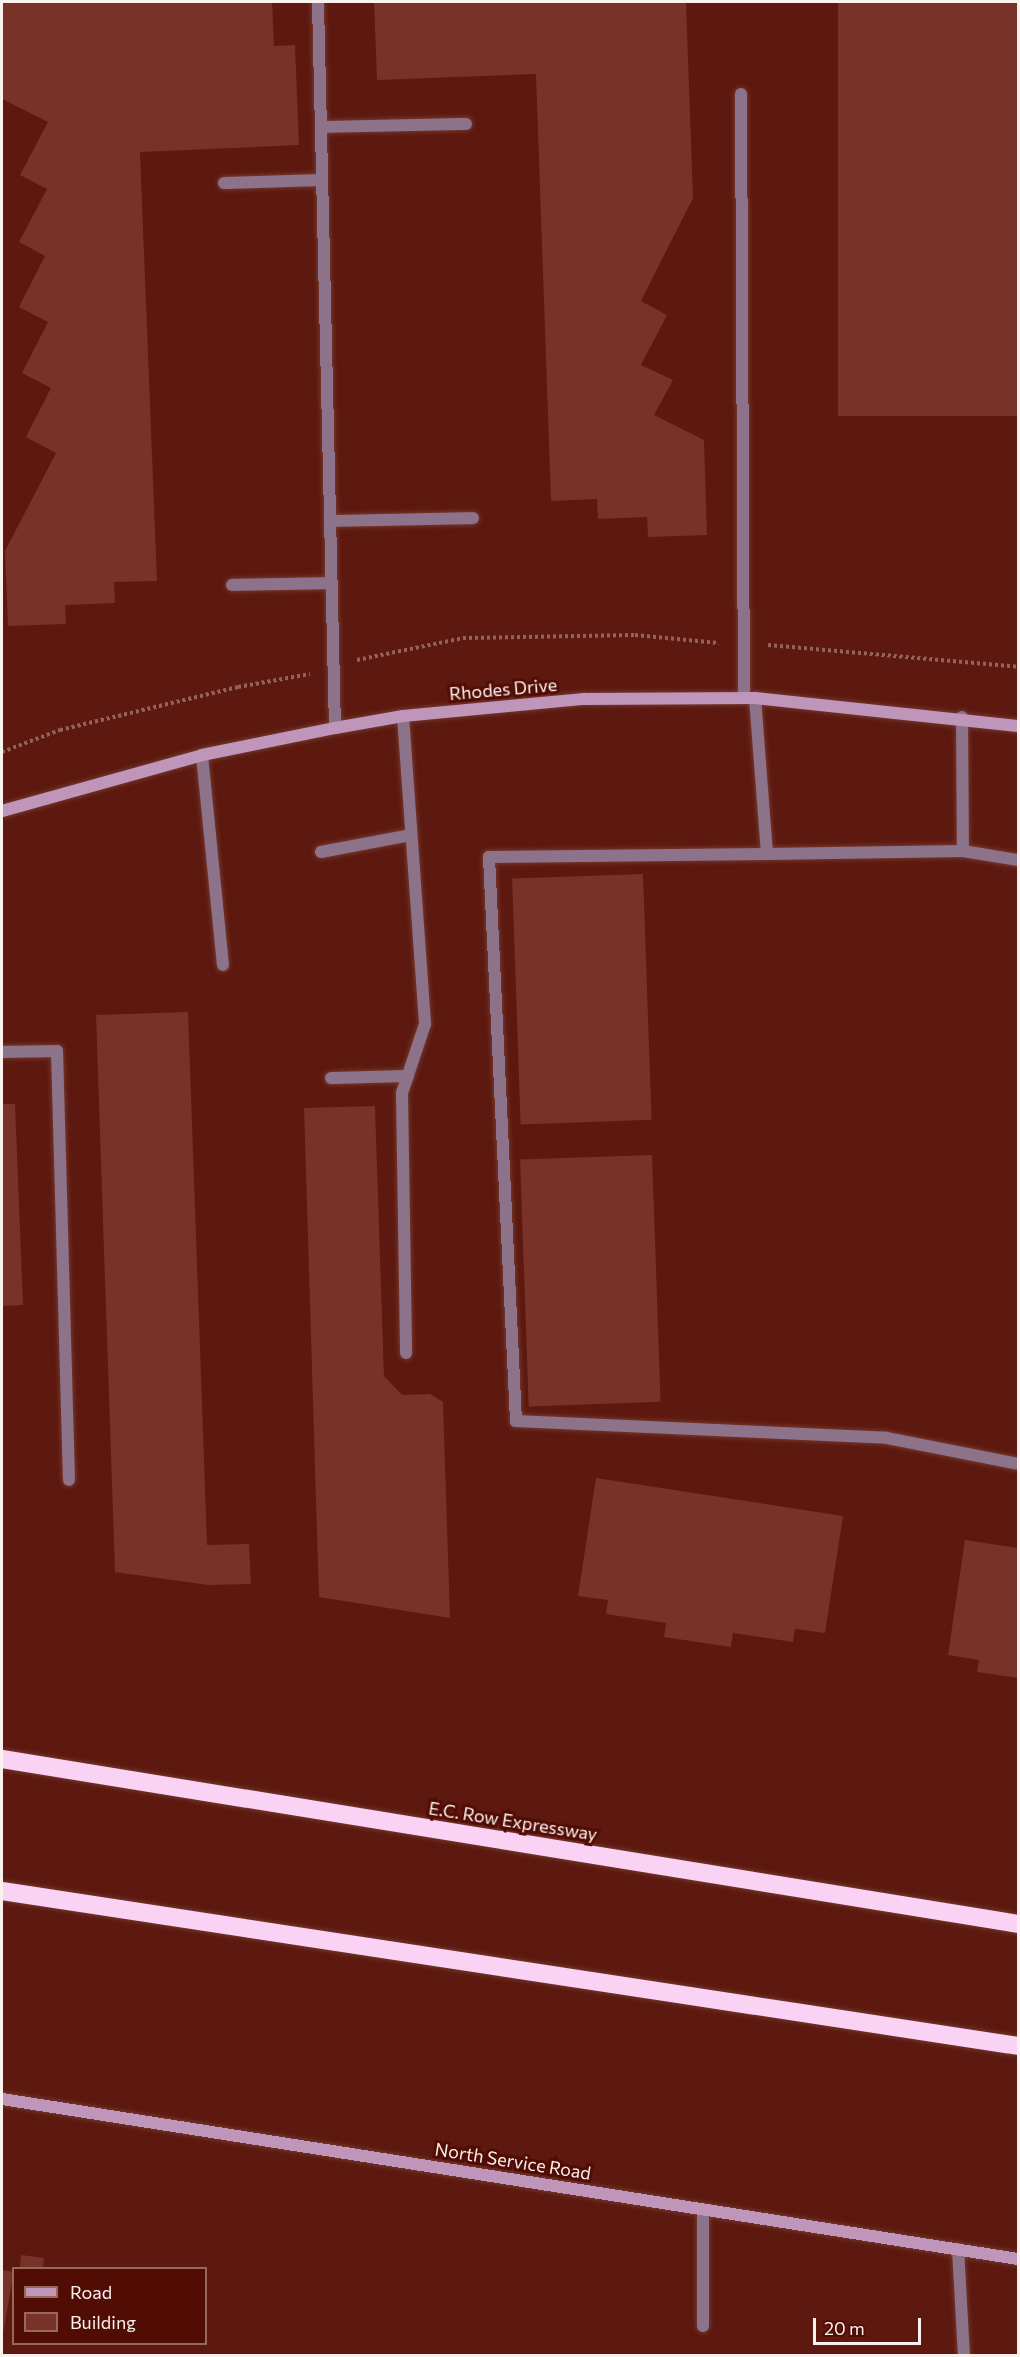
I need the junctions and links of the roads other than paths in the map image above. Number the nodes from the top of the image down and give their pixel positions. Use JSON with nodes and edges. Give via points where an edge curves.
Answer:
{"nodes":[{"id":1,"x":318,"y":2,"type":"edge"},
{"id":2,"x":741,"y":94,"type":"dead end"},
{"id":3,"x":466,"y":123,"type":"dead end"},
{"id":4,"x":321,"y":127,"type":"junction"},
{"id":5,"x":322,"y":180,"type":"junction"},
{"id":6,"x":224,"y":183,"type":"dead end"},
{"id":7,"x":473,"y":518,"type":"dead end"},
{"id":8,"x":330,"y":521,"type":"junction"},
{"id":9,"x":332,"y":584,"type":"junction"},
{"id":10,"x":232,"y":585,"type":"dead end"},
{"id":11,"x":749,"y":698,"type":"junction"},
{"id":12,"x":403,"y":716,"type":"junction"},
{"id":13,"x":962,"y":717,"type":"junction"},
{"id":14,"x":1018,"y":726,"type":"edge"},
{"id":15,"x":335,"y":728,"type":"junction"},
{"id":16,"x":202,"y":755,"type":"junction"},
{"id":17,"x":2,"y":811,"type":"edge"},
{"id":18,"x":411,"y":835,"type":"junction"},
{"id":19,"x":963,"y":851,"type":"junction"},
{"id":20,"x":321,"y":852,"type":"dead end"},
{"id":21,"x":767,"y":854,"type":"junction"},
{"id":22,"x":1018,"y":860,"type":"edge"},
{"id":23,"x":223,"y":965,"type":"dead end"},
{"id":24,"x":2,"y":1052,"type":"edge"},
{"id":25,"x":408,"y":1076,"type":"junction"},
{"id":26,"x":332,"y":1078,"type":"dead end"},
{"id":27,"x":406,"y":1353,"type":"dead end"},
{"id":28,"x":1018,"y":1464,"type":"edge"},
{"id":29,"x":69,"y":1480,"type":"dead end"},
{"id":30,"x":2,"y":1760,"type":"edge"},
{"id":31,"x":2,"y":1891,"type":"edge"},
{"id":32,"x":1018,"y":1924,"type":"edge"},
{"id":33,"x":1018,"y":2046,"type":"edge"},
{"id":34,"x":2,"y":2099,"type":"edge"},
{"id":35,"x":702,"y":2209,"type":"junction"},
{"id":36,"x":958,"y":2249,"type":"junction"},
{"id":37,"x":1018,"y":2259,"type":"edge"},
{"id":38,"x":703,"y":2326,"type":"dead end"},
{"id":39,"x":964,"y":2355,"type":"edge"}],
"edges":[{"from":1,"to":4,"type":"lane"},
{"from":2,"to":11,"type":"lane"},
{"from":3,"to":4,"type":"lane"},
{"from":4,"to":5,"type":"lane"},
{"from":5,"to":6,"type":"lane"},
{"from":5,"to":8,"type":"lane"},
{"from":7,"to":8,"type":"lane"},
{"from":8,"to":9,"type":"lane"},
{"from":9,"to":10,"type":"lane"},
{"from":9,"to":15,"type":"lane"},
{"from":11,"to":12,"type":"street","name":"Rhodes Drive","via":[[584,699]]},
{"from":11,"to":13,"type":"street","name":"Rhodes Drive"},
{"from":11,"to":21,"type":"lane"},
{"from":12,"to":15,"type":"street","name":"Rhodes Drive"},
{"from":12,"to":18,"type":"lane"},
{"from":13,"to":14,"type":"street","name":"Rhodes Drive"},
{"from":13,"to":19,"type":"lane"},
{"from":15,"to":16,"type":"street","name":"Rhodes Drive"},
{"from":16,"to":17,"type":"street","name":"Rhodes Drive"},
{"from":16,"to":23,"type":"lane"},
{"from":18,"to":20,"type":"lane"},
{"from":18,"to":25,"type":"lane","via":[[425,1024]]},
{"from":19,"to":21,"type":"lane"},
{"from":19,"to":22,"type":"lane"},
{"from":21,"to":28,"type":"lane","via":[[489,856],[516,1422],[887,1438]]},
{"from":24,"to":29,"type":"lane","via":[[57,1051]]},
{"from":25,"to":26,"type":"lane"},
{"from":25,"to":27,"type":"lane","via":[[402,1093]]},
{"from":30,"to":32,"type":"highway","name":"E.C. Row Expressway"},
{"from":31,"to":33,"type":"highway"},
{"from":34,"to":35,"type":"street","name":"North Service Road"},
{"from":35,"to":36,"type":"street","name":"North Service Road"},
{"from":35,"to":38,"type":"lane"},
{"from":36,"to":37,"type":"street","name":"North Service Road"},
{"from":36,"to":39,"type":"lane"}]}
